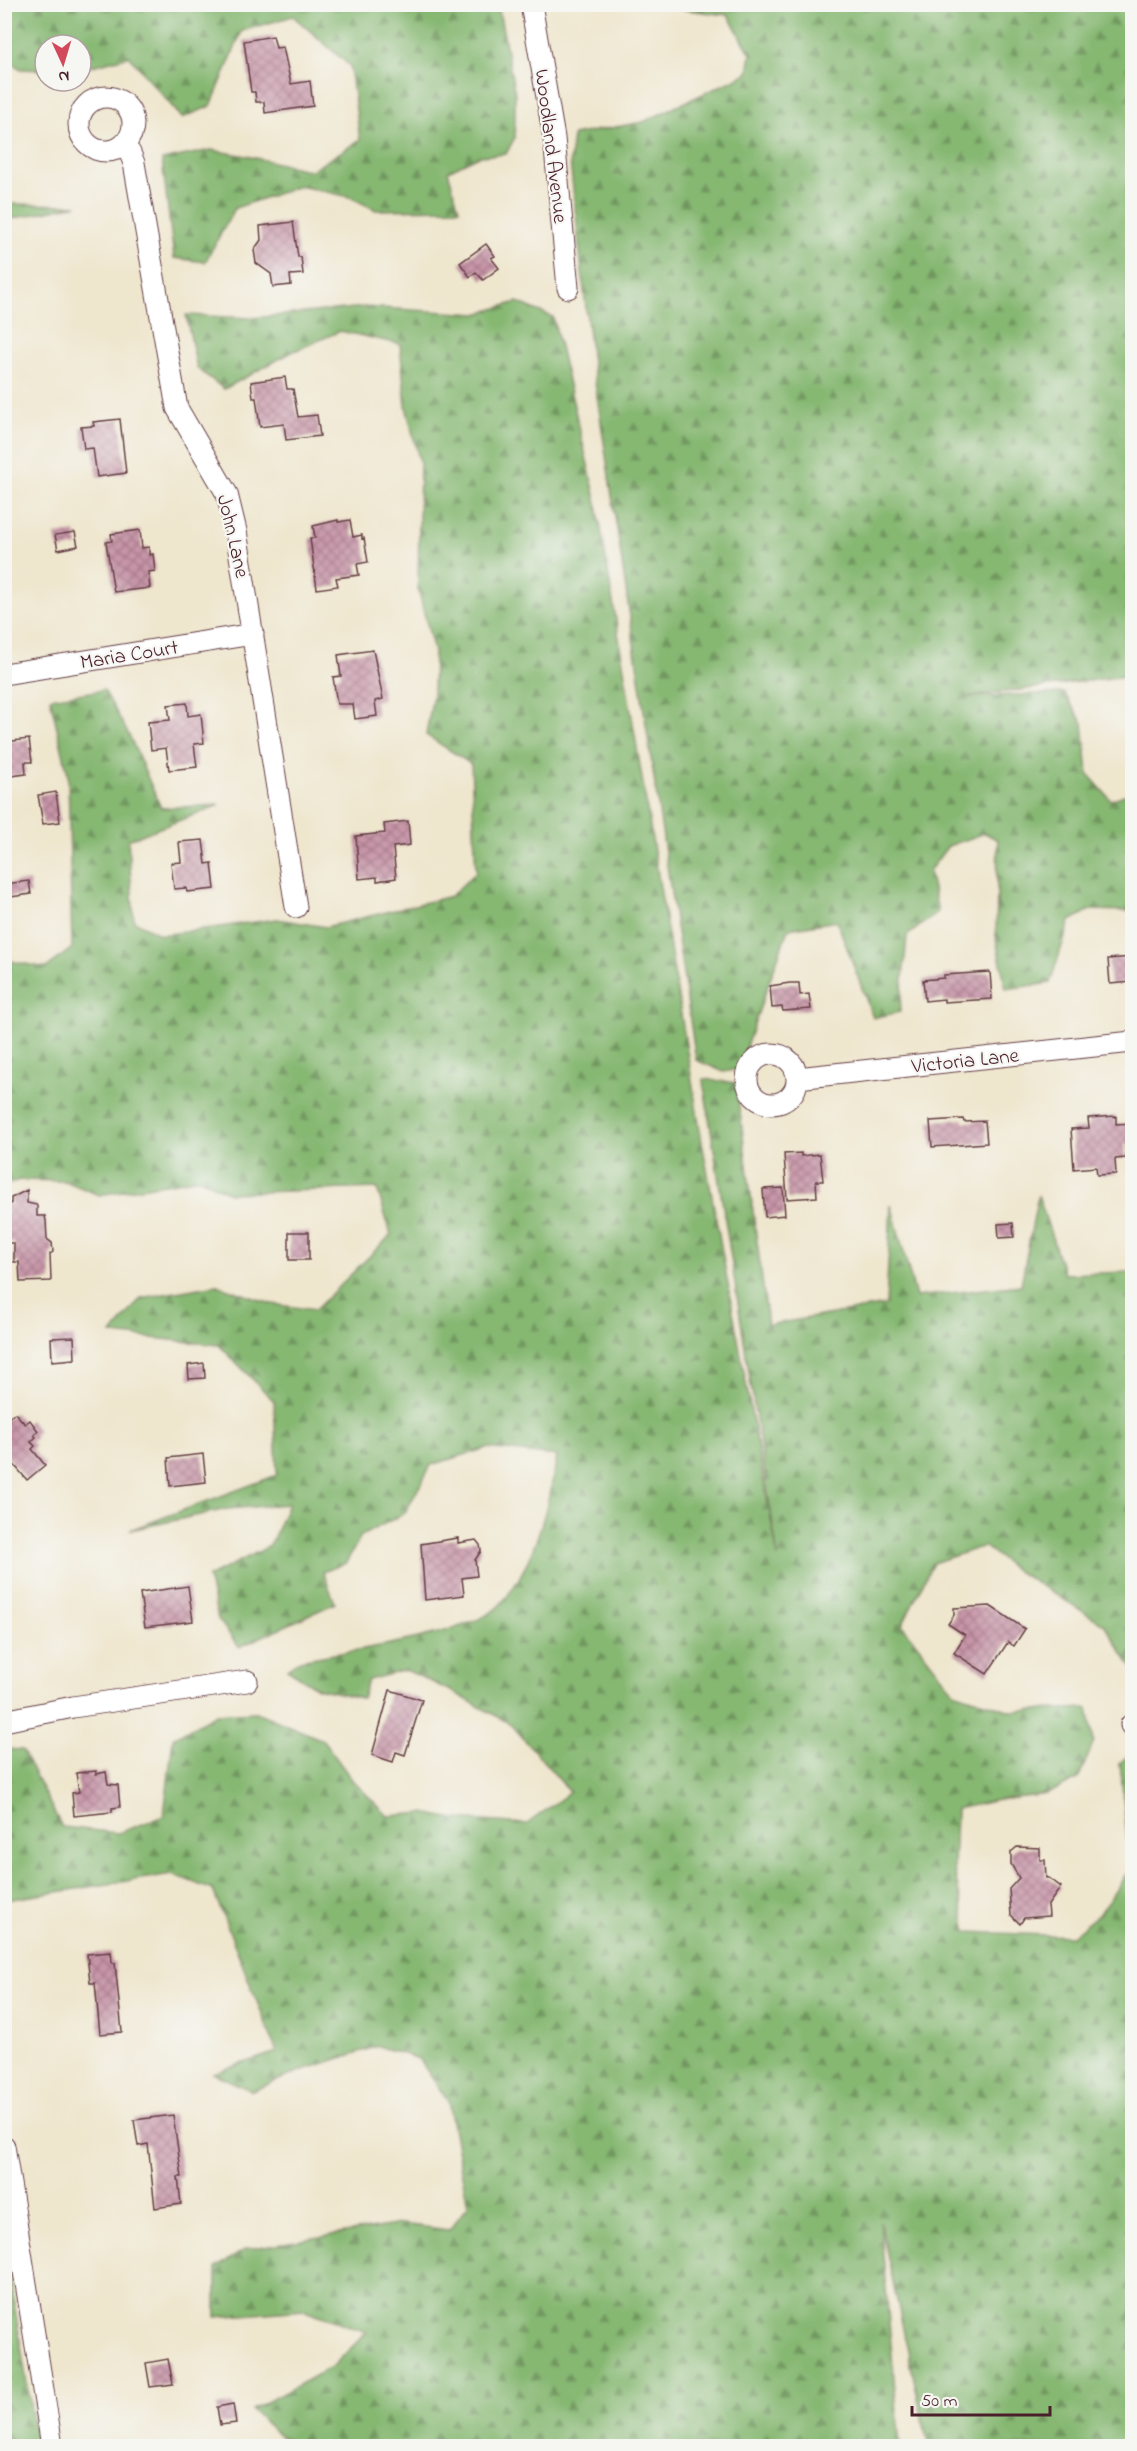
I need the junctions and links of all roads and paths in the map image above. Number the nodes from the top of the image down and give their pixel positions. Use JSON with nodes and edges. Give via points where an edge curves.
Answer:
{"nodes":[{"id":1,"x":531,"y":4,"type":"edge"},
{"id":2,"x":122,"y":146,"type":"dead end"},
{"id":3,"x":568,"y":288,"type":"dead end"},
{"id":4,"x":253,"y":634,"type":"junction"},
{"id":5,"x":4,"y":674,"type":"edge"},
{"id":6,"x":296,"y":907,"type":"dead end"},
{"id":7,"x":1132,"y":1042,"type":"edge"},
{"id":8,"x":797,"y":1078,"type":"dead end"},
{"id":9,"x":248,"y":1681,"type":"dead end"},
{"id":10,"x":4,"y":1721,"type":"edge"},
{"id":11,"x":4,"y":2146,"type":"edge"},
{"id":12,"x":52,"y":2446,"type":"edge"}],
"edges":[{"from":1,"to":3,"type":"street","name":"Woodland Avenue","via":[[555,138]]},
{"from":2,"to":4,"type":"street","name":"John Lane","via":[[134,163],[177,408],[227,494]]},
{"from":4,"to":5,"type":"street","name":"Maria Court"},
{"from":4,"to":6,"type":"street","name":"John Lane"},
{"from":7,"to":8,"type":"street","name":"Victoria Lane"},
{"from":9,"to":10,"type":"street"},
{"from":11,"to":12,"type":"street"}]}
